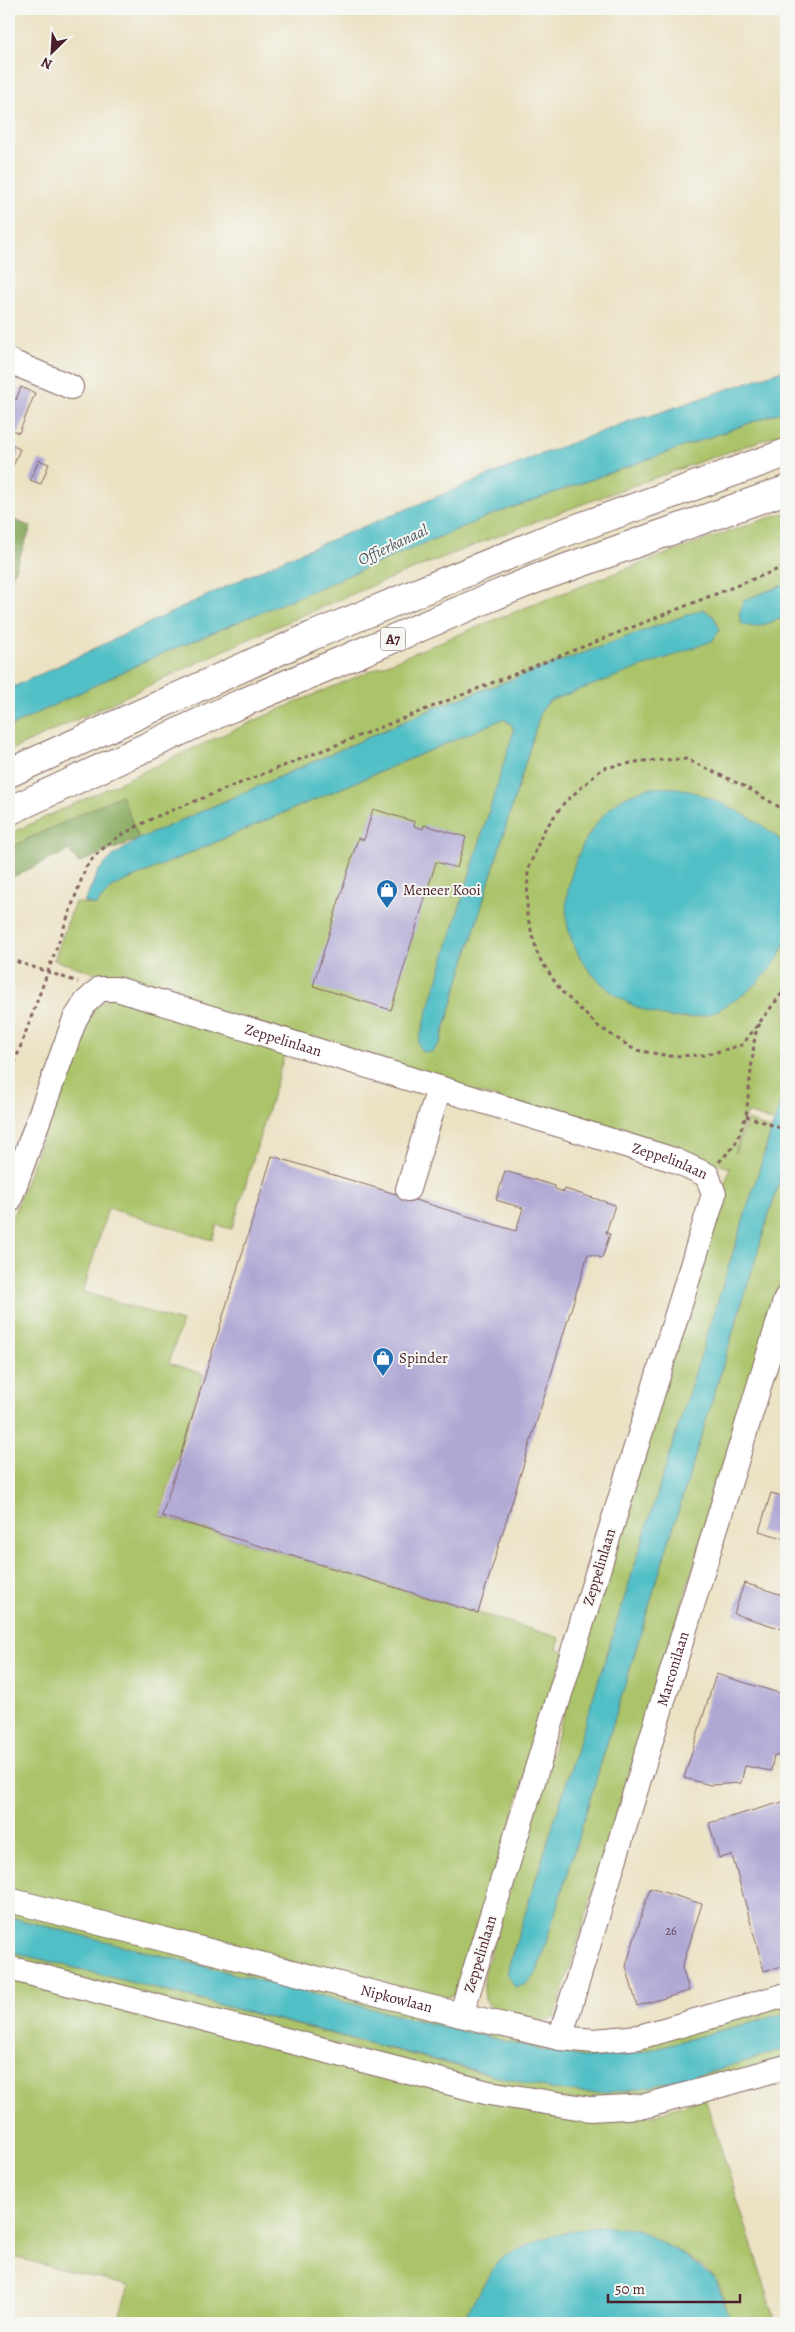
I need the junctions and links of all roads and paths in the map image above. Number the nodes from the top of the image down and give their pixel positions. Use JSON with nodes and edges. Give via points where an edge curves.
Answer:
{"nodes":[{"id":1,"x":9,"y":361,"type":"edge"},
{"id":2,"x":71,"y":387,"type":"dead end"},
{"id":3,"x":786,"y":453,"type":"edge"},
{"id":4,"x":786,"y":490,"type":"edge"},
{"id":5,"x":786,"y":566,"type":"edge"},
{"id":6,"x":9,"y":773,"type":"edge"},
{"id":7,"x":9,"y":811,"type":"edge"},
{"id":8,"x":786,"y":811,"type":"edge"},
{"id":9,"x":9,"y":959,"type":"edge"},
{"id":10,"x":48,"y":972,"type":"junction"},
{"id":11,"x":786,"y":988,"type":"edge"},
{"id":12,"x":100,"y":989,"type":"junction"},
{"id":13,"x":762,"y":1018,"type":"junction"},
{"id":14,"x":9,"y":1078,"type":"edge"},
{"id":15,"x":439,"y":1088,"type":"junction"},
{"id":16,"x":746,"y":1116,"type":"junction"},
{"id":17,"x":786,"y":1130,"type":"edge"},
{"id":18,"x":707,"y":1175,"type":"junction"},
{"id":19,"x":408,"y":1189,"type":"dead end"},
{"id":20,"x":9,"y":1201,"type":"edge"},
{"id":21,"x":786,"y":1298,"type":"edge"},
{"id":22,"x":9,"y":1900,"type":"edge"},
{"id":23,"x":9,"y":1968,"type":"edge"},
{"id":24,"x":786,"y":1995,"type":"edge"},
{"id":25,"x":461,"y":2015,"type":"junction"},
{"id":26,"x":560,"y":2038,"type":"junction"},
{"id":27,"x":786,"y":2067,"type":"edge"}],
"edges":[{"from":1,"to":2,"type":"street"},
{"from":3,"to":6,"type":"highway","number":"A7","via":[[555,536],[393,602]]},
{"from":4,"to":7,"type":"highway","number":"A7","via":[[484,600],[226,710]]},
{"from":5,"to":10,"type":"path","via":[[155,817],[114,839],[97,852],[86,867]]},
{"from":8,"to":13,"type":"path","via":[[744,786],[686,759],[642,761],[603,768],[564,802],[543,832],[528,870],[527,915],[538,956],[561,991],[598,1026],[635,1050],[670,1056],[705,1055],[742,1045]]},
{"from":9,"to":10,"type":"path"},
{"from":10,"to":12,"type":"path"},
{"from":10,"to":14,"type":"path"},
{"from":11,"to":13,"type":"path"},
{"from":12,"to":15,"type":"street","name":"Zeppelinlaan","via":[[117,989]]},
{"from":12,"to":20,"type":"street","via":[[75,1019]]},
{"from":13,"to":16,"type":"path","via":[[755,1035]]},
{"from":15,"to":18,"type":"street","name":"Zeppelinlaan","via":[[674,1160]]},
{"from":15,"to":19,"type":"street"},
{"from":16,"to":17,"type":"path"},
{"from":16,"to":18,"type":"path","via":[[735,1145]]},
{"from":18,"to":25,"type":"street","name":"Zeppelinlaan","via":[[714,1194]]},
{"from":21,"to":26,"type":"street","name":"Marconilaan"},
{"from":22,"to":25,"type":"street","name":"Nipkowlaan"},
{"from":23,"to":27,"type":"street","via":[[489,2093],[580,2108],[645,2106]]},
{"from":24,"to":26,"type":"street","name":"Nipkowlaan","via":[[639,2037],[594,2041]]},
{"from":25,"to":26,"type":"street","name":"Nipkowlaan"}]}
